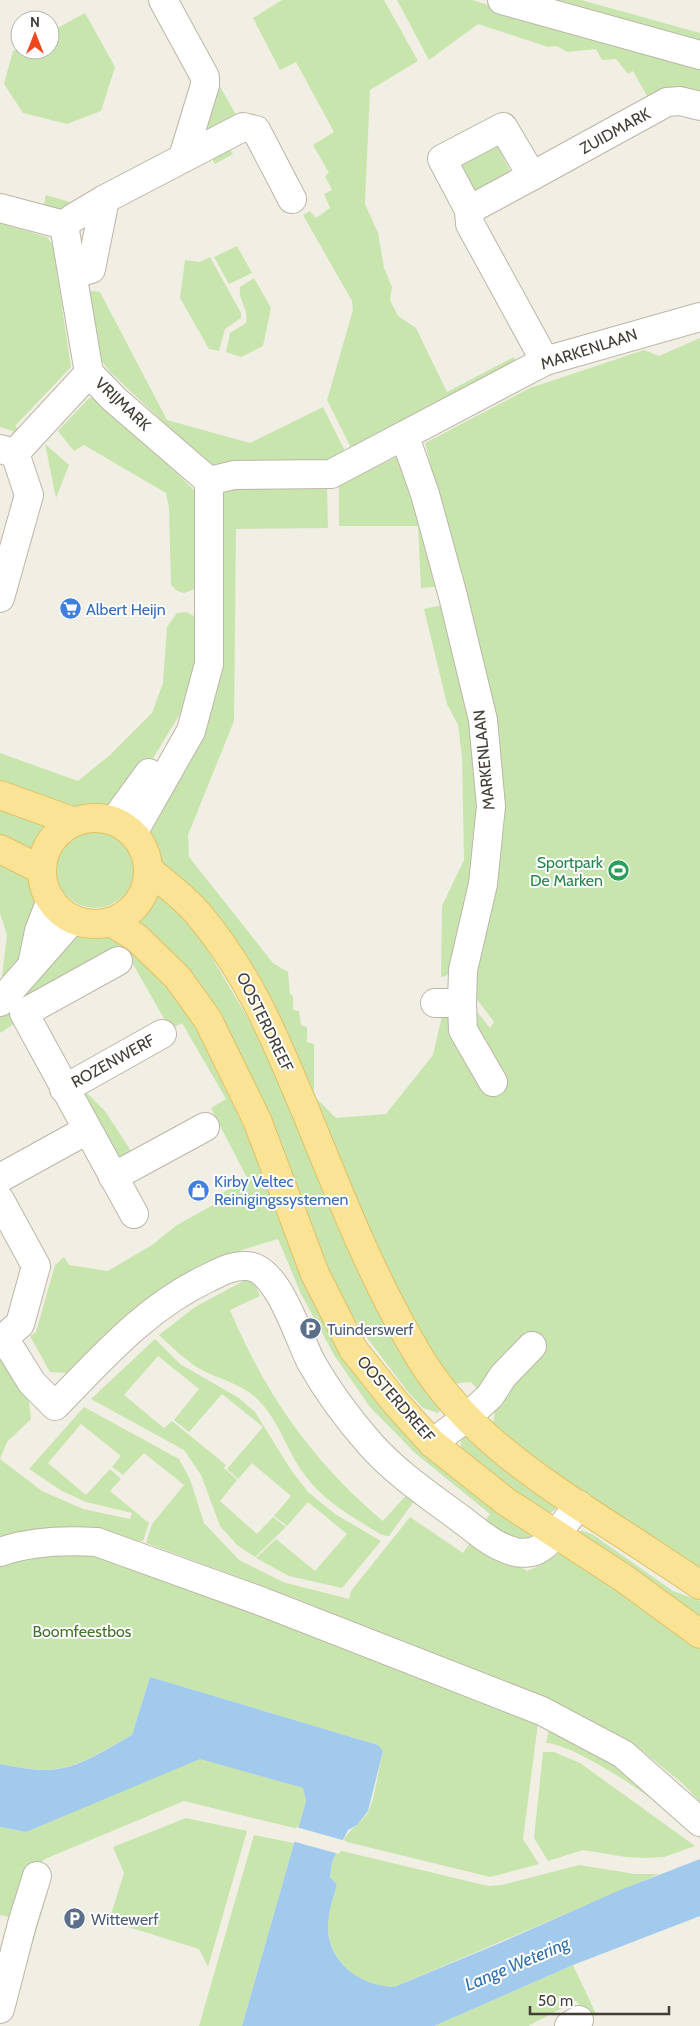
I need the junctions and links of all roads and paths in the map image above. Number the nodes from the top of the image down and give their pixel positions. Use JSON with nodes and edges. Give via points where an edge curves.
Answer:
{"nodes":[{"id":1,"x":163,"y":0,"type":"edge"},
{"id":2,"x":502,"y":0,"type":"edge"},
{"id":3,"x":700,"y":55,"type":"edge"},
{"id":4,"x":700,"y":106,"type":"edge"},
{"id":5,"x":183,"y":157,"type":"junction"},
{"id":6,"x":532,"y":176,"type":"junction"},
{"id":7,"x":105,"y":199,"type":"junction"},
{"id":8,"x":292,"y":199,"type":"dead end"},
{"id":9,"x":0,"y":208,"type":"edge"},
{"id":10,"x":469,"y":210,"type":"junction"},
{"id":11,"x":64,"y":225,"type":"junction"},
{"id":12,"x":72,"y":274,"type":"junction"},
{"id":13,"x":700,"y":317,"type":"edge"},
{"id":14,"x":545,"y":361,"type":"junction"},
{"id":15,"x":89,"y":373,"type":"junction"},
{"id":16,"x":405,"y":437,"type":"junction"},
{"id":17,"x":7,"y":451,"type":"edge"},
{"id":18,"x":208,"y":481,"type":"junction"},
{"id":19,"x":0,"y":598,"type":"edge"},
{"id":20,"x":0,"y":794,"type":"edge"},
{"id":21,"x":75,"y":822,"type":"junction"},
{"id":22,"x":124,"y":827,"type":"junction"},
{"id":23,"x":0,"y":849,"type":"edge"},
{"id":24,"x":148,"y":869,"type":"junction"},
{"id":25,"x":42,"y":870,"type":"junction"},
{"id":26,"x":50,"y":900,"type":"junction"},
{"id":27,"x":73,"y":919,"type":"junction"},
{"id":28,"x":111,"y":922,"type":"junction"},
{"id":29,"x":118,"y":961,"type":"dead end"},
{"id":30,"x":31,"y":966,"type":"junction"},
{"id":31,"x":12,"y":1008,"type":"edge"},
{"id":32,"x":162,"y":1034,"type":"dead end"},
{"id":33,"x":493,"y":1082,"type":"dead end"},
{"id":34,"x":64,"y":1089,"type":"junction"},
{"id":35,"x":204,"y":1127,"type":"dead end"},
{"id":36,"x":86,"y":1130,"type":"junction"},
{"id":37,"x":113,"y":1177,"type":"junction"},
{"id":38,"x":0,"y":1178,"type":"edge"},
{"id":39,"x":0,"y":1200,"type":"edge"},
{"id":40,"x":134,"y":1214,"type":"dead end"},
{"id":41,"x":2,"y":1340,"type":"edge"},
{"id":42,"x":532,"y":1346,"type":"dead end"},
{"id":43,"x":462,"y":1414,"type":"junction"},
{"id":44,"x":432,"y":1443,"type":"junction"},
{"id":45,"x":578,"y":1506,"type":"junction"},
{"id":46,"x":555,"y":1533,"type":"junction"},
{"id":47,"x":0,"y":1552,"type":"edge"},
{"id":48,"x":700,"y":1585,"type":"edge"},
{"id":49,"x":700,"y":1634,"type":"edge"},
{"id":50,"x":700,"y":1822,"type":"edge"},
{"id":51,"x":37,"y":1876,"type":"dead end"},
{"id":52,"x":0,"y":2009,"type":"edge"}],
"edges":[{"from":1,"to":5,"type":"street","via":[[205,76]]},
{"from":2,"to":3,"type":"street"},
{"from":4,"to":6,"type":"street","name":"ZUIDMARK","via":[[680,101],[667,102]]},
{"from":5,"to":7,"type":"street"},
{"from":5,"to":8,"type":"street","via":[[225,135],[250,127],[256,130],[274,160]]},
{"from":6,"to":10,"type":"street","name":"ZUIDMARK"},
{"from":6,"to":10,"type":"street","via":[[504,127],[442,158]]},
{"from":7,"to":11,"type":"street"},
{"from":7,"to":12,"type":"street","via":[[91,269]]},
{"from":9,"to":11,"type":"street"},
{"from":10,"to":14,"type":"street","via":[[470,224]]},
{"from":11,"to":12,"type":"street","name":"VRIJMARK"},
{"from":12,"to":15,"type":"street","name":"VRIJMARK"},
{"from":13,"to":14,"type":"street","name":"MARKENLAAN"},
{"from":14,"to":16,"type":"street","name":"MARKENLAAN"},
{"from":15,"to":17,"type":"street"},
{"from":15,"to":18,"type":"street","name":"VRIJMARK","via":[[114,400]]},
{"from":16,"to":18,"type":"street","name":"MARKENLAAN","via":[[331,474],[234,475]]},
{"from":16,"to":33,"type":"street","name":"MARKENLAAN","via":[[451,586],[484,729],[491,806],[483,884],[463,970],[448,1003]]},
{"from":17,"to":19,"type":"street","via":[[29,495]]},
{"from":18,"to":22,"type":"street","via":[[210,664],[191,731]]},
{"from":20,"to":21,"type":"main road"},
{"from":21,"to":22,"type":"main road","via":[[90,818]]},
{"from":21,"to":25,"type":"main road","via":[[51,841]]},
{"from":22,"to":24,"type":"main road","via":[[144,850]]},
{"from":23,"to":25,"type":"main road"},
{"from":24,"to":28,"type":"main road","via":[[139,901],[122,917]]},
{"from":24,"to":43,"type":"main road","name":"OOSTERDREEF","via":[[199,914],[238,968],[274,1036],[390,1303],[420,1359]]},
{"from":25,"to":26,"type":"main road"},
{"from":26,"to":27,"type":"main road"},
{"from":26,"to":30,"type":"street"},
{"from":27,"to":28,"type":"main road","via":[[92,924]]},
{"from":27,"to":30,"type":"street"},
{"from":28,"to":44,"type":"main road","name":"OOSTERDREEF","via":[[137,938],[178,978],[208,1020],[257,1120],[309,1260],[353,1349]]},
{"from":29,"to":31,"type":"street"},
{"from":30,"to":31,"type":"street"},
{"from":31,"to":34,"type":"street","name":"ROZENWERF"},
{"from":32,"to":34,"type":"street","name":"ROZENWERF"},
{"from":34,"to":36,"type":"street","name":"ROZENWERF"},
{"from":35,"to":37,"type":"street"},
{"from":36,"to":37,"type":"street","name":"ROZENWERF"},
{"from":36,"to":38,"type":"street"},
{"from":37,"to":40,"type":"street","name":"ROZENWERF"},
{"from":39,"to":41,"type":"street","via":[[36,1266],[20,1324]]},
{"from":41,"to":46,"type":"street","via":[[32,1383],[55,1406],[119,1340],[161,1304],[182,1290],[231,1267],[260,1269],[268,1275],[278,1292],[321,1379],[366,1439],[394,1466],[494,1544],[514,1552],[538,1549]]},
{"from":42,"to":43,"type":"street","via":[[502,1376],[490,1396]]},
{"from":43,"to":44,"type":"street"},
{"from":43,"to":45,"type":"main road","name":"OOSTERDREEF","via":[[524,1469]]},
{"from":44,"to":46,"type":"main road","name":"OOSTERDREEF","via":[[505,1501]]},
{"from":45,"to":46,"type":"street"},
{"from":45,"to":48,"type":"main road","name":"OOSTERDREEF"},
{"from":46,"to":49,"type":"main road","name":"OOSTERDREEF"},
{"from":47,"to":50,"type":"street","via":[[18,1545],[97,1542],[264,1602],[542,1710],[623,1754]]},
{"from":51,"to":52,"type":"street"}]}
